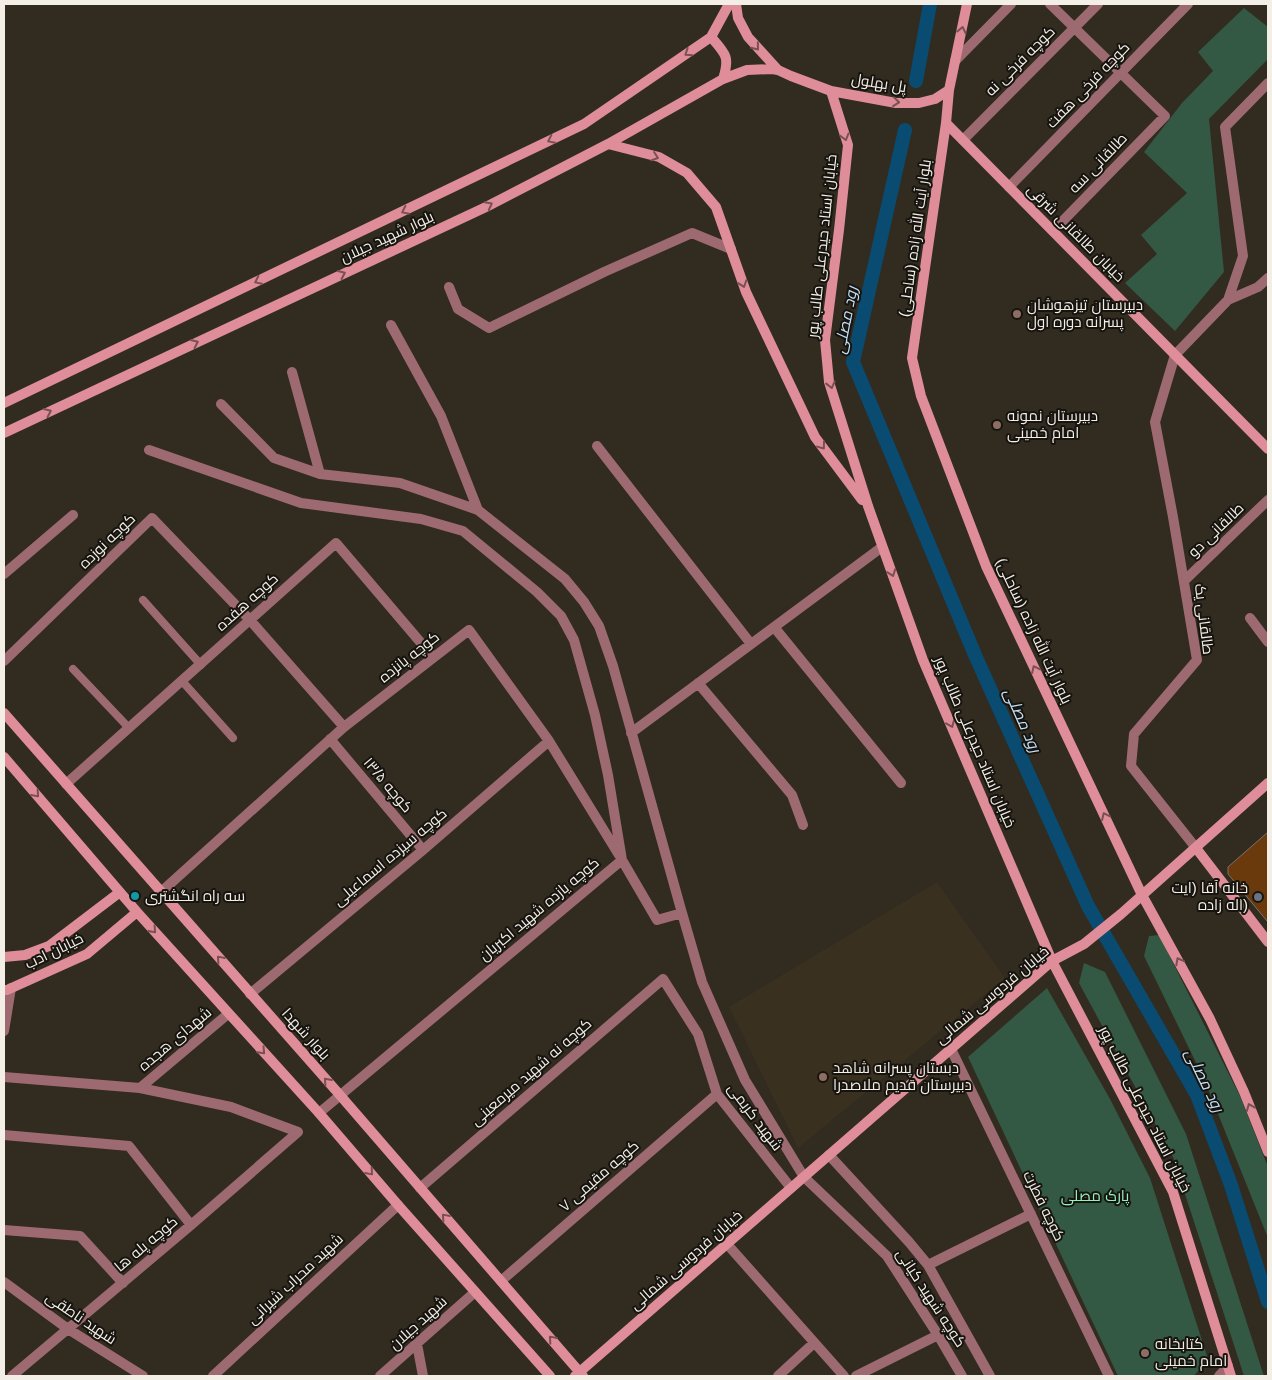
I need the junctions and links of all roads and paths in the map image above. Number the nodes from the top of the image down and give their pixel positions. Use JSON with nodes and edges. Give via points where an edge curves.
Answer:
{"nodes":[{"id":1,"x":729,"y":4,"type":"edge"},
{"id":2,"x":736,"y":4,"type":"edge"},
{"id":3,"x":967,"y":4,"type":"edge"},
{"id":4,"x":1011,"y":4,"type":"edge"},
{"id":5,"x":1050,"y":4,"type":"edge"},
{"id":6,"x":1098,"y":4,"type":"edge"},
{"id":7,"x":1188,"y":4,"type":"edge"},
{"id":8,"x":1074,"y":27,"type":"junction"},
{"id":9,"x":711,"y":38,"type":"junction"},
{"id":10,"x":955,"y":61,"type":"junction"},
{"id":11,"x":778,"y":70,"type":"junction"},
{"id":12,"x":1120,"y":73,"type":"junction"},
{"id":13,"x":723,"y":78,"type":"junction"},
{"id":14,"x":1268,"y":83,"type":"edge"},
{"id":15,"x":949,"y":90,"type":"junction"},
{"id":16,"x":831,"y":91,"type":"junction"},
{"id":17,"x":946,"y":123,"type":"junction"},
{"id":18,"x":963,"y":140,"type":"junction"},
{"id":19,"x":608,"y":144,"type":"junction"},
{"id":20,"x":1009,"y":186,"type":"junction"},
{"id":21,"x":1053,"y":231,"type":"junction"},
{"id":22,"x":731,"y":250,"type":"junction"},
{"id":23,"x":1268,"y":278,"type":"edge"},
{"id":24,"x":449,"y":287,"type":"dead end"},
{"id":25,"x":1228,"y":300,"type":"junction"},
{"id":26,"x":391,"y":325,"type":"dead end"},
{"id":27,"x":1175,"y":355,"type":"junction"},
{"id":28,"x":292,"y":372,"type":"dead end"},
{"id":29,"x":4,"y":402,"type":"edge"},
{"id":30,"x":221,"y":404,"type":"dead end"},
{"id":31,"x":4,"y":433,"type":"edge"},
{"id":32,"x":597,"y":446,"type":"dead end"},
{"id":33,"x":1268,"y":449,"type":"edge"},
{"id":34,"x":149,"y":450,"type":"dead end"},
{"id":35,"x":320,"y":474,"type":"junction"},
{"id":36,"x":1268,"y":500,"type":"edge"},
{"id":37,"x":868,"y":506,"type":"junction"},
{"id":38,"x":478,"y":510,"type":"junction"},
{"id":39,"x":73,"y":515,"type":"dead end"},
{"id":40,"x":882,"y":547,"type":"junction"},
{"id":41,"x":4,"y":574,"type":"edge"},
{"id":42,"x":1184,"y":581,"type":"junction"},
{"id":43,"x":144,"y":600,"type":"dead end"},
{"id":44,"x":1250,"y":618,"type":"dead end"},
{"id":45,"x":250,"y":619,"type":"junction"},
{"id":46,"x":774,"y":627,"type":"junction"},
{"id":47,"x":1268,"y":642,"type":"edge"},
{"id":48,"x":751,"y":644,"type":"junction"},
{"id":49,"x":433,"y":657,"type":"junction"},
{"id":50,"x":4,"y":661,"type":"edge"},
{"id":51,"x":201,"y":665,"type":"junction"},
{"id":52,"x":73,"y":668,"type":"dead end"},
{"id":53,"x":182,"y":681,"type":"junction"},
{"id":54,"x":698,"y":683,"type":"junction"},
{"id":55,"x":4,"y":713,"type":"edge"},
{"id":56,"x":344,"y":727,"type":"junction"},
{"id":57,"x":129,"y":728,"type":"junction"},
{"id":58,"x":631,"y":732,"type":"junction"},
{"id":59,"x":233,"y":738,"type":"dead end"},
{"id":60,"x":330,"y":740,"type":"junction"},
{"id":61,"x":549,"y":741,"type":"junction"},
{"id":62,"x":4,"y":757,"type":"edge"},
{"id":63,"x":901,"y":783,"type":"dead end"},
{"id":64,"x":1268,"y":783,"type":"edge"},
{"id":65,"x":66,"y":784,"type":"junction"},
{"id":66,"x":803,"y":825,"type":"dead end"},
{"id":67,"x":1196,"y":848,"type":"junction"},
{"id":68,"x":423,"y":850,"type":"junction"},
{"id":69,"x":622,"y":860,"type":"junction"},
{"id":70,"x":120,"y":892,"type":"junction"},
{"id":71,"x":161,"y":892,"type":"junction"},
{"id":72,"x":1142,"y":895,"type":"junction"},
{"id":73,"x":137,"y":912,"type":"junction"},
{"id":74,"x":682,"y":913,"type":"junction"},
{"id":75,"x":1268,"y":942,"type":"edge"},
{"id":76,"x":4,"y":957,"type":"edge"},
{"id":77,"x":1052,"y":961,"type":"junction"},
{"id":78,"x":663,"y":979,"type":"joint"},
{"id":79,"x":7,"y":989,"type":"edge"},
{"id":80,"x":250,"y":994,"type":"junction"},
{"id":81,"x":228,"y":1014,"type":"junction"},
{"id":82,"x":4,"y":1032,"type":"edge"},
{"id":83,"x":951,"y":1049,"type":"junction"},
{"id":84,"x":4,"y":1078,"type":"edge"},
{"id":85,"x":140,"y":1088,"type":"junction"},
{"id":86,"x":339,"y":1094,"type":"junction"},
{"id":87,"x":717,"y":1094,"type":"junction"},
{"id":88,"x":319,"y":1113,"type":"junction"},
{"id":89,"x":4,"y":1135,"type":"edge"},
{"id":90,"x":1268,"y":1152,"type":"edge"},
{"id":91,"x":829,"y":1155,"type":"junction"},
{"id":92,"x":804,"y":1177,"type":"junction"},
{"id":93,"x":420,"y":1188,"type":"junction"},
{"id":94,"x":791,"y":1188,"type":"junction"},
{"id":95,"x":398,"y":1205,"type":"junction"},
{"id":96,"x":1031,"y":1214,"type":"junction"},
{"id":97,"x":191,"y":1225,"type":"junction"},
{"id":98,"x":4,"y":1230,"type":"edge"},
{"id":99,"x":727,"y":1244,"type":"junction"},
{"id":100,"x":928,"y":1266,"type":"junction"},
{"id":101,"x":501,"y":1281,"type":"junction"},
{"id":102,"x":4,"y":1282,"type":"edge"},
{"id":103,"x":123,"y":1283,"type":"junction"},
{"id":104,"x":475,"y":1292,"type":"junction"},
{"id":105,"x":68,"y":1329,"type":"junction"},
{"id":106,"x":938,"y":1334,"type":"junction"},
{"id":107,"x":814,"y":1343,"type":"junction"},
{"id":108,"x":417,"y":1344,"type":"junction"},
{"id":109,"x":1228,"y":1366,"type":"junction"},
{"id":110,"x":579,"y":1375,"type":"edge"},
{"id":111,"x":12,"y":1376,"type":"edge"},
{"id":112,"x":143,"y":1376,"type":"edge"},
{"id":113,"x":213,"y":1376,"type":"edge"},
{"id":114,"x":380,"y":1376,"type":"edge"},
{"id":115,"x":423,"y":1376,"type":"edge"},
{"id":116,"x":550,"y":1376,"type":"edge"},
{"id":117,"x":778,"y":1376,"type":"edge"},
{"id":118,"x":844,"y":1376,"type":"edge"},
{"id":119,"x":856,"y":1376,"type":"edge"},
{"id":120,"x":962,"y":1376,"type":"edge"},
{"id":121,"x":990,"y":1376,"type":"edge"},
{"id":122,"x":1109,"y":1376,"type":"edge"},
{"id":123,"x":1219,"y":1376,"type":"edge"},
{"id":124,"x":1231,"y":1376,"type":"edge"}],
"edges":[{"from":1,"to":9,"type":"main road","name":"بلوار شهید جیلان"},
{"from":2,"to":11,"type":"main road","one_way":true,"via":[[738,18],[748,37]]},
{"from":10,"to":3,"type":"main road","name":"بلوار آیت الله زاده (ساحلی)","one_way":true},
{"from":4,"to":10,"type":"street"},
{"from":5,"to":8,"type":"street"},
{"from":6,"to":8,"type":"street","name":"کوچه فرخی نه"},
{"from":7,"to":12,"type":"street","name":"کوچه فرخی هفت"},
{"from":8,"to":12,"type":"street"},
{"from":8,"to":18,"type":"street","name":"کوچه فرخی نه"},
{"from":9,"to":13,"type":"main road","via":[[728,63]]},
{"from":9,"to":29,"type":"main road","name":"بلوار شهید جیلان","one_way":true,"via":[[584,124]]},
{"from":10,"to":15,"type":"main road","name":"بلوار آیت الله زاده (ساحلی)"},
{"from":11,"to":13,"type":"main road","name":"بلوار شهید جیلان","via":[[747,70]]},
{"from":11,"to":16,"type":"main road","name":"پل بهلول"},
{"from":12,"to":20,"type":"street","name":"کوچه فرخی هفت"},
{"from":12,"to":21,"type":"street","name":"طالقانی سه","via":[[1165,116]]},
{"from":13,"to":19,"type":"main road","name":"بلوار شهید جیلان"},
{"from":14,"to":25,"type":"street","via":[[1225,127],[1243,256]]},
{"from":16,"to":15,"type":"main road","name":"پل بهلول","one_way":true,"via":[[919,103],[935,99]]},
{"from":15,"to":17,"type":"main road","name":"بلوار آیت الله زاده (ساحلی)"},
{"from":16,"to":37,"type":"main road","name":"خیابان استاد حیدرعلی طالب پور","one_way":true,"via":[[848,145],[825,340],[829,382]]},
{"from":17,"to":18,"type":"main road","name":"خیابان طالقانی شرقی"},
{"from":72,"to":17,"type":"main road","name":"بلوار آیت الله زاده (ساحلی)","one_way":true,"via":[[986,566],[921,396],[912,358]]},
{"from":18,"to":20,"type":"main road","name":"خیابان طالقانی شرقی"},
{"from":19,"to":22,"type":"main road","one_way":true,"via":[[659,158],[687,173],[716,207]]},
{"from":31,"to":19,"type":"main road","name":"بلوار شهید جیلان","one_way":true,"via":[[486,207]]},
{"from":20,"to":21,"type":"main road","name":"خیابان طالقانی شرقی"},
{"from":21,"to":27,"type":"main road","name":"خیابان طالقانی شرقی"},
{"from":22,"to":24,"type":"street","via":[[692,233],[489,328],[458,309]]},
{"from":22,"to":37,"type":"main road","one_way":true,"via":[[746,292],[815,437]]},
{"from":23,"to":25,"type":"street","via":[[1258,287]]},
{"from":25,"to":27,"type":"street"},
{"from":26,"to":38,"type":"street","via":[[441,416]]},
{"from":27,"to":33,"type":"main road","name":"خیابان طالقانی شرقی"},
{"from":27,"to":42,"type":"street","name":"طالقانی یک","via":[[1154,422]]},
{"from":28,"to":35,"type":"street"},
{"from":30,"to":35,"type":"street","via":[[274,458]]},
{"from":32,"to":48,"type":"street"},
{"from":34,"to":69,"type":"street","via":[[301,503],[421,519],[463,531],[537,592],[561,616],[574,640],[597,724]]},
{"from":35,"to":38,"type":"street","via":[[400,483]]},
{"from":36,"to":42,"type":"street","name":"طالقانی دو"},
{"from":37,"to":40,"type":"main road","name":"خیابان استاد حیدرعلی طالب پور"},
{"from":38,"to":58,"type":"street","via":[[565,580],[584,602],[599,626]]},
{"from":39,"to":41,"type":"street"},
{"from":40,"to":46,"type":"street"},
{"from":40,"to":77,"type":"main road","name":"خیابان استاد حیدرعلی طالب پور","one_way":true,"via":[[923,660]]},
{"from":42,"to":67,"type":"street","name":"طالقانی یک","via":[[1196,660],[1134,734],[1131,766]]},
{"from":43,"to":51,"type":"lane"},
{"from":44,"to":47,"type":"street"},
{"from":45,"to":49,"type":"street","name":"کوچه هفده","via":[[336,542]]},
{"from":45,"to":50,"type":"street","name":"کوچه نوزده","via":[[152,518]]},
{"from":45,"to":51,"type":"street","name":"کوچه هفده"},
{"from":45,"to":56,"type":"street"},
{"from":46,"to":48,"type":"street"},
{"from":46,"to":63,"type":"street"},
{"from":48,"to":54,"type":"street"},
{"from":49,"to":56,"type":"street","name":"کوچه پانزده"},
{"from":49,"to":61,"type":"street","name":"کوچه پانزده","via":[[469,630]]},
{"from":51,"to":53,"type":"street","name":"کوچه هفده"},
{"from":52,"to":57,"type":"lane"},
{"from":53,"to":57,"type":"street","name":"کوچه هفده"},
{"from":53,"to":59,"type":"lane"},
{"from":54,"to":58,"type":"street"},
{"from":54,"to":66,"type":"street","via":[[792,795]]},
{"from":55,"to":65,"type":"main road","name":"بلوار شهدا"},
{"from":56,"to":60,"type":"street","name":"کوچه پانزده"},
{"from":57,"to":65,"type":"street","name":"کوچه هفده"},
{"from":58,"to":74,"type":"street"},
{"from":60,"to":68,"type":"street","name":"کوچه ۱۳/۵"},
{"from":60,"to":71,"type":"street","name":"کوچه پانزده"},
{"from":61,"to":68,"type":"street","name":"کوچه سیزده اسماعیلی"},
{"from":61,"to":69,"type":"street","name":"کوچه پانزده"},
{"from":62,"to":70,"type":"main road","one_way":true},
{"from":64,"to":67,"type":"main road","name":"خیابان فردوسی شمالی"},
{"from":65,"to":71,"type":"main road","name":"بلوار شهدا"},
{"from":67,"to":72,"type":"main road","name":"خیابان فردوسی شمالی"},
{"from":67,"to":75,"type":"main road"},
{"from":68,"to":80,"type":"street","name":"کوچه سیزده اسماعیلی"},
{"from":69,"to":74,"type":"street","name":"کوچه یازده شهید اکبریان","via":[[657,920]]},
{"from":69,"to":86,"type":"street","name":"کوچه یازده شهید اکبریان"},
{"from":70,"to":73,"type":"main road"},
{"from":70,"to":76,"type":"main road","name":"خیابان ادب","via":[[50,946],[25,955]]},
{"from":80,"to":71,"type":"main road","name":"بلوار شهدا","one_way":true},
{"from":72,"to":77,"type":"main road","name":"خیابان فردوسی شمالی","via":[[1084,944]]},
{"from":90,"to":72,"type":"main road","name":"بلوار آیت الله زاده (ساحلی)","one_way":true,"via":[[1210,1019]]},
{"from":73,"to":79,"type":"main road","name":"خیابان ادب","via":[[87,954]]},
{"from":73,"to":81,"type":"main road","one_way":true},
{"from":74,"to":92,"type":"street","via":[[702,982],[745,1080]]},
{"from":77,"to":83,"type":"main road","name":"خیابان فردوسی شمالی"},
{"from":77,"to":109,"type":"main road","name":"خیابان استاد حیدرعلی طالب پور","via":[[1173,1192]]},
{"from":78,"to":87,"type":"street","name":"شهید کریمی","via":[[698,1034]]},
{"from":78,"to":93,"type":"street","name":"کوچه نه شهید میرمعینی"},
{"from":79,"to":82,"type":"street"},
{"from":86,"to":80,"type":"main road","name":"بلوار شهدا","one_way":true},
{"from":81,"to":85,"type":"street","name":"شهدای هجده"},
{"from":81,"to":88,"type":"main road","one_way":true},
{"from":83,"to":91,"type":"main road","name":"خیابان فردوسی شمالی"},
{"from":83,"to":96,"type":"street","name":"کوچه فطرت"},
{"from":84,"to":85,"type":"street"},
{"from":85,"to":97,"type":"street","name":"کوچه پله ها","via":[[232,1108],[298,1132]]},
{"from":86,"to":88,"type":"street","name":"کوچه یازده شهید اکبریان"},
{"from":86,"to":93,"type":"main road","name":"بلوار شهدا"},
{"from":87,"to":94,"type":"street","name":"شهید کریمی"},
{"from":87,"to":101,"type":"street","name":"کوچه مقیمی ۷"},
{"from":88,"to":95,"type":"main road","one_way":true},
{"from":89,"to":97,"type":"street","via":[[129,1146]]},
{"from":91,"to":92,"type":"main road","name":"خیابان فردوسی شمالی"},
{"from":91,"to":100,"type":"street"},
{"from":92,"to":94,"type":"main road","name":"خیابان فردوسی شمالی"},
{"from":92,"to":106,"type":"street","name":"کوچه شهید کیانی","via":[[887,1256]]},
{"from":101,"to":93,"type":"main road","name":"بلوار شهدا","one_way":true},
{"from":94,"to":99,"type":"main road","name":"خیابان فردوسی شمالی"},
{"from":95,"to":104,"type":"main road"},
{"from":95,"to":113,"type":"street","name":"شهید محراب شیرانی"},
{"from":96,"to":100,"type":"street"},
{"from":96,"to":122,"type":"street","name":"کوچه فطرت"},
{"from":97,"to":103,"type":"street","name":"کوچه پله ها"},
{"from":98,"to":103,"type":"street","via":[[80,1236]]},
{"from":99,"to":107,"type":"street"},
{"from":99,"to":110,"type":"main road","name":"خیابان فردوسی شمالی"},
{"from":100,"to":121,"type":"street"},
{"from":110,"to":101,"type":"main road","name":"بلوار شهدا","one_way":true},
{"from":102,"to":105,"type":"street","name":"شهید ناطقی"},
{"from":103,"to":105,"type":"street","name":"کوچه پله ها"},
{"from":104,"to":108,"type":"street","name":"شهید جیلان"},
{"from":104,"to":116,"type":"main road"},
{"from":105,"to":111,"type":"street","name":"کوچه پله ها"},
{"from":105,"to":112,"type":"street","name":"شهید ناطقی"},
{"from":106,"to":119,"type":"street"},
{"from":106,"to":120,"type":"street","name":"کوچه شهید کیانی"},
{"from":107,"to":117,"type":"street"},
{"from":107,"to":118,"type":"street"},
{"from":108,"to":114,"type":"street","name":"شهید جیلان"},
{"from":108,"to":115,"type":"street"},
{"from":109,"to":123,"type":"street"},
{"from":109,"to":124,"type":"main road","name":"خیابان استاد حیدرعلی طالب پور"}]}
